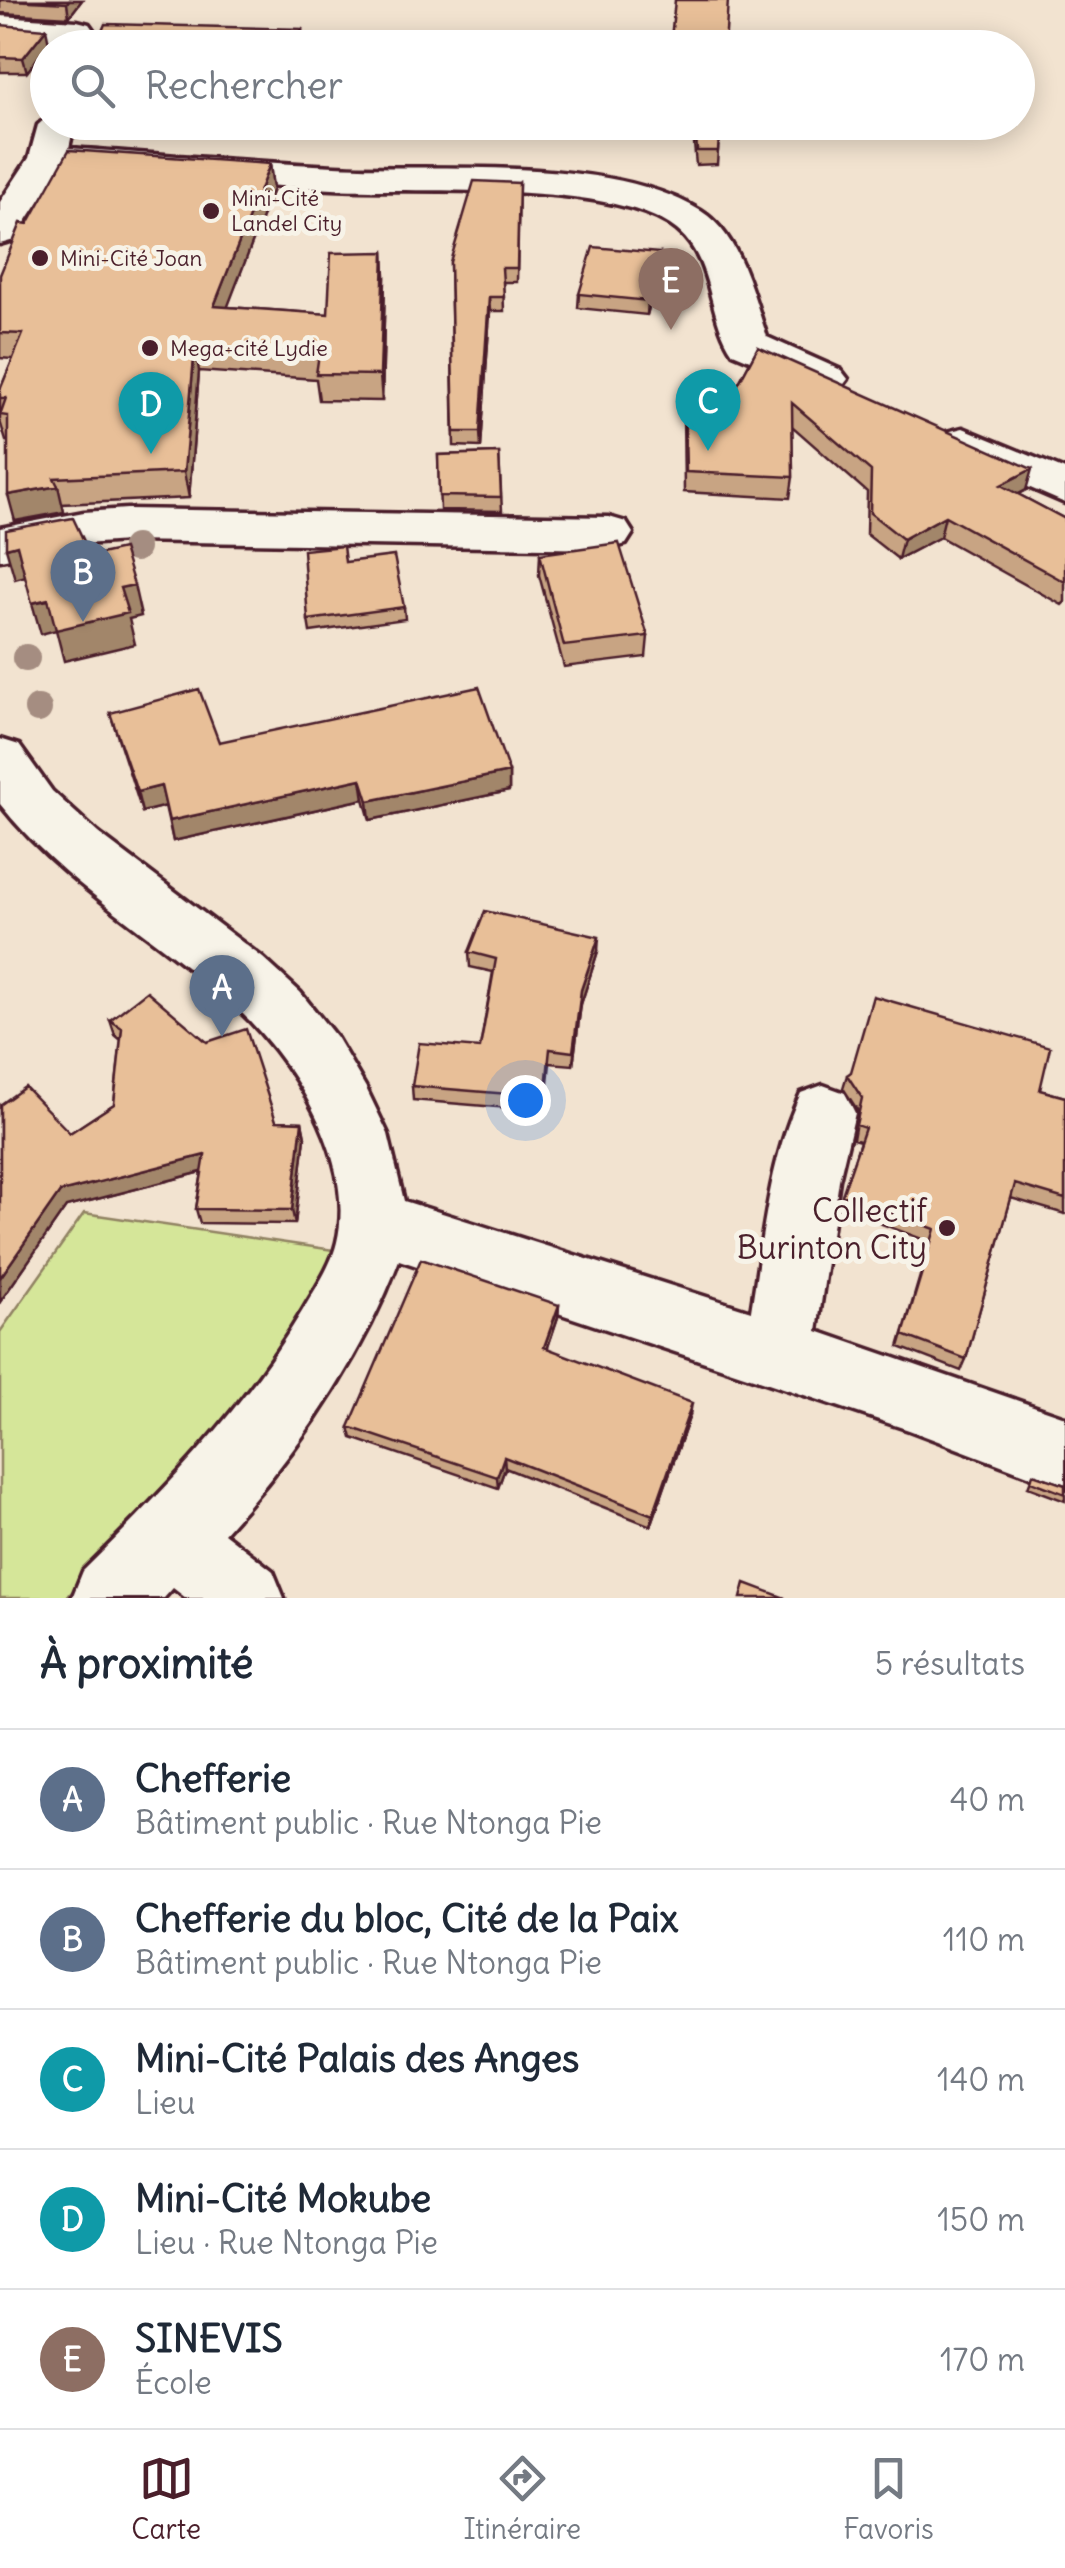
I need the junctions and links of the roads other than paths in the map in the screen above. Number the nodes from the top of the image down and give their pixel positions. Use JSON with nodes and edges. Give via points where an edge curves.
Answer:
{"nodes":[{"id":1,"x":0,"y":26,"type":"edge"},
{"id":2,"x":82,"y":28,"type":"edge"},
{"id":3,"x":52,"y":140,"type":"edge"},
{"id":4,"x":0,"y":232,"type":"edge"},
{"id":5,"x":854,"y":392,"type":"edge"},
{"id":6,"x":924,"y":424,"type":"edge"},
{"id":7,"x":1065,"y":488,"type":"edge"},
{"id":8,"x":609,"y":533,"type":"dead end"},
{"id":9,"x":0,"y":544,"type":"edge"},
{"id":10,"x":3,"y":773,"type":"edge"},
{"id":11,"x":823,"y":1114,"type":"dead end"},
{"id":12,"x":374,"y":1222,"type":"junction"},
{"id":13,"x":779,"y":1354,"type":"junction"},
{"id":14,"x":1065,"y":1452,"type":"edge"},
{"id":15,"x":171,"y":1538,"type":"junction"},
{"id":16,"x":110,"y":1598,"type":"edge"},
{"id":17,"x":246,"y":1598,"type":"edge"}],
"edges":[{"from":1,"to":2,"type":"street"},
{"from":3,"to":4,"type":"street"},
{"from":3,"to":5,"type":"street","via":[[335,178],[581,185],[641,198],[688,220],[708,240],[748,344]]},
{"from":6,"to":7,"type":"street"},
{"from":8,"to":9,"type":"street","via":[[127,525]]},
{"from":10,"to":12,"type":"street","via":[[48,821],[278,1010],[338,1092],[364,1158]]},
{"from":11,"to":13,"type":"street"},
{"from":12,"to":13,"type":"street"},
{"from":12,"to":15,"type":"street","via":[[362,1270],[310,1368],[255,1444]]},
{"from":13,"to":14,"type":"street"},
{"from":15,"to":16,"type":"street"},
{"from":15,"to":17,"type":"street"}]}
